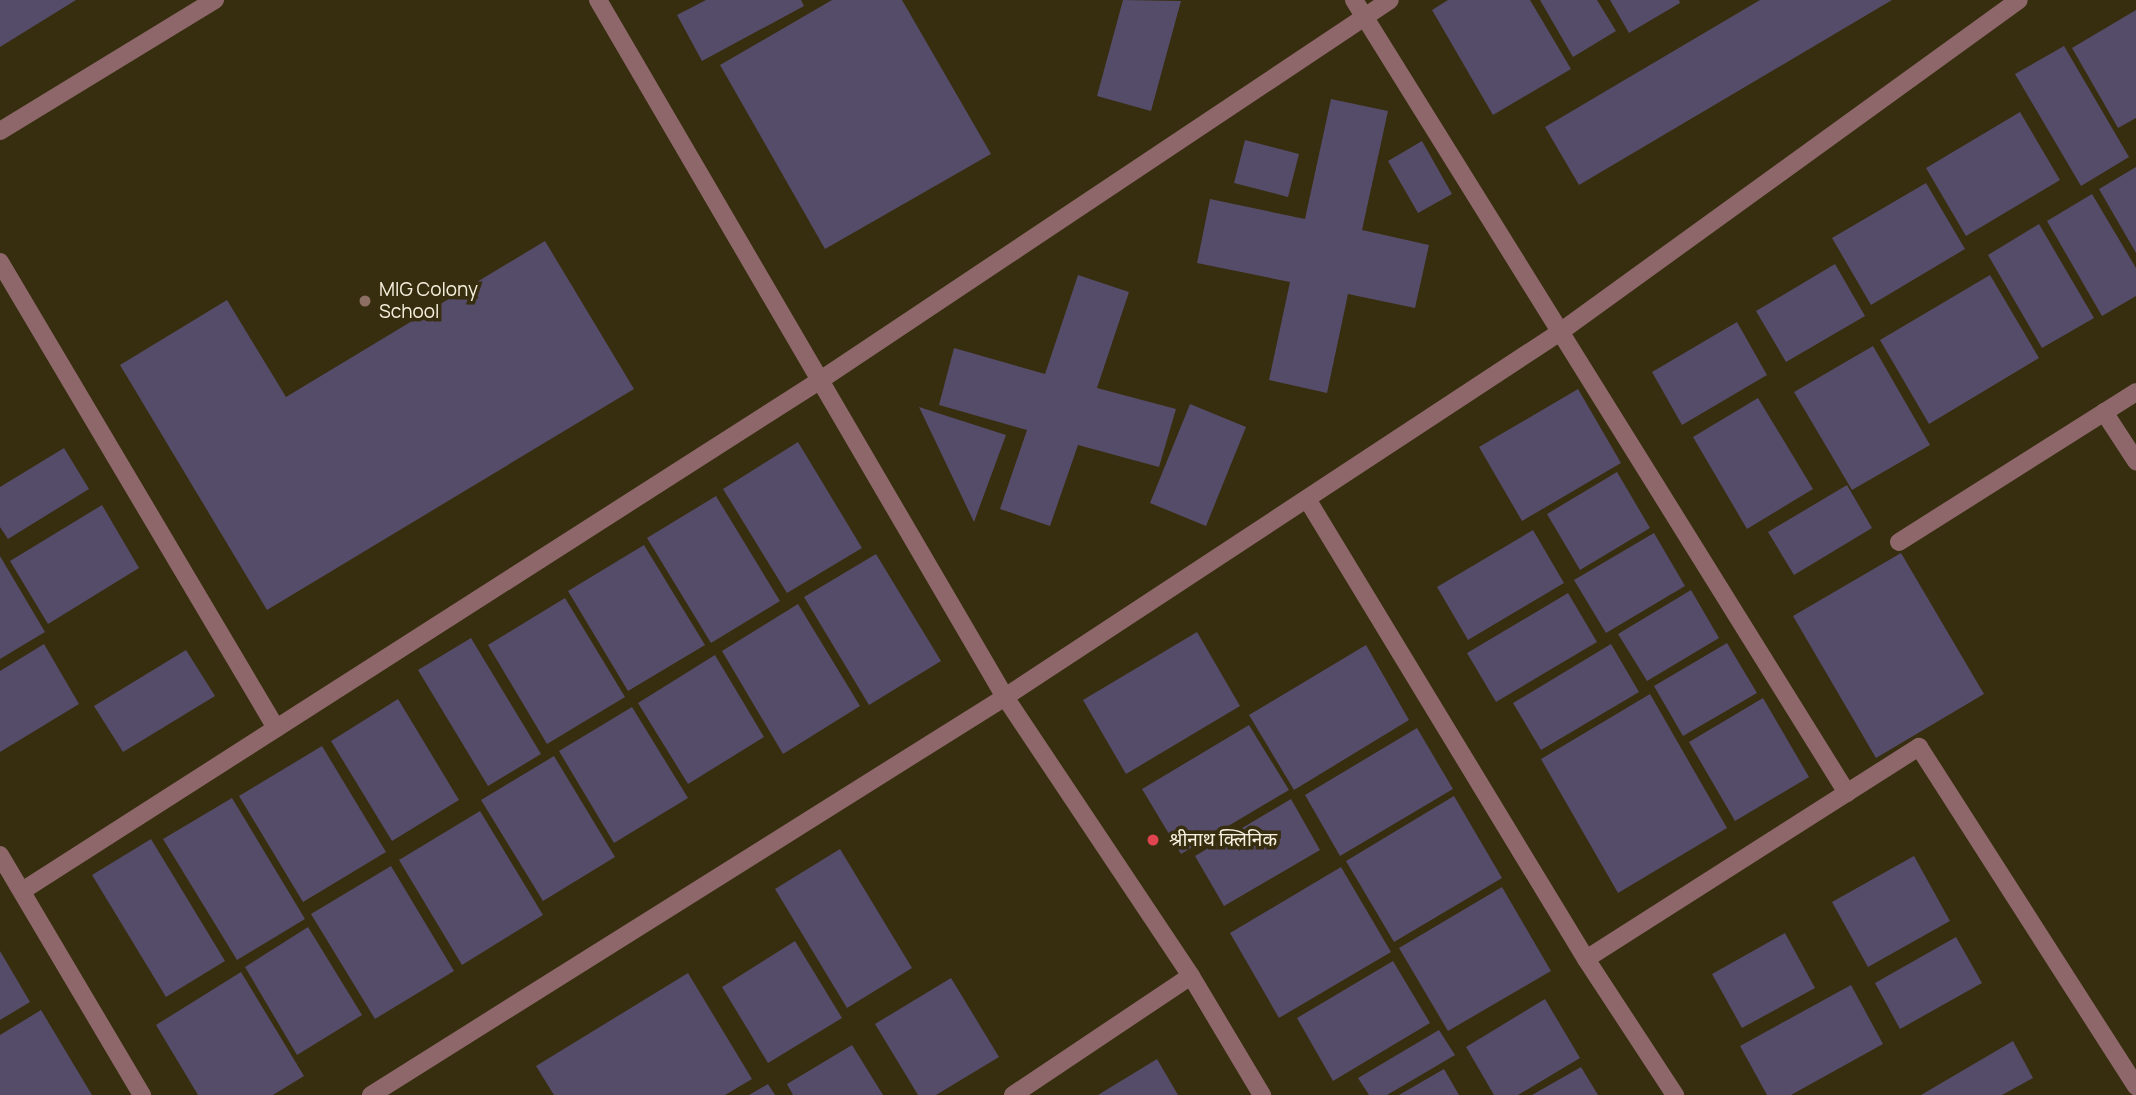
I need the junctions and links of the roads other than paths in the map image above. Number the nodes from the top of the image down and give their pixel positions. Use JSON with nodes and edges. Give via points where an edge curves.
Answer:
{"nodes":[{"id":1,"x":215,"y":0,"type":"edge"},
{"id":2,"x":597,"y":0,"type":"edge"},
{"id":3,"x":1354,"y":0,"type":"edge"},
{"id":4,"x":1390,"y":0,"type":"edge"},
{"id":5,"x":2019,"y":0,"type":"edge"},
{"id":6,"x":1364,"y":17,"type":"junction"},
{"id":7,"x":0,"y":131,"type":"edge"},
{"id":8,"x":0,"y":262,"type":"edge"},
{"id":9,"x":1560,"y":332,"type":"junction"},
{"id":10,"x":818,"y":381,"type":"junction"},
{"id":11,"x":2136,"y":392,"type":"edge"},
{"id":12,"x":2104,"y":412,"type":"junction"},
{"id":13,"x":2136,"y":461,"type":"edge"},
{"id":14,"x":1307,"y":499,"type":"junction"},
{"id":15,"x":1899,"y":542,"type":"dead end"},
{"id":16,"x":1005,"y":697,"type":"junction"},
{"id":17,"x":276,"y":728,"type":"junction"},
{"id":18,"x":1847,"y":793,"type":"junction"},
{"id":19,"x":0,"y":855,"type":"edge"},
{"id":20,"x":22,"y":891,"type":"junction"},
{"id":21,"x":1586,"y":959,"type":"junction"},
{"id":22,"x":1191,"y":976,"type":"junction"},
{"id":23,"x":2131,"y":1066,"type":"edge"},
{"id":24,"x":2136,"y":1086,"type":"edge"},
{"id":25,"x":142,"y":1095,"type":"edge"},
{"id":26,"x":372,"y":1095,"type":"edge"},
{"id":27,"x":1013,"y":1095,"type":"edge"},
{"id":28,"x":1262,"y":1095,"type":"edge"},
{"id":29,"x":1675,"y":1095,"type":"edge"}],
"edges":[{"from":1,"to":7,"type":"street"},
{"from":2,"to":10,"type":"street"},
{"from":3,"to":6,"type":"street"},
{"from":4,"to":6,"type":"street"},
{"from":5,"to":9,"type":"street"},
{"from":6,"to":9,"type":"street"},
{"from":6,"to":10,"type":"street"},
{"from":8,"to":17,"type":"street"},
{"from":9,"to":14,"type":"street"},
{"from":9,"to":18,"type":"street"},
{"from":10,"to":16,"type":"street"},
{"from":10,"to":17,"type":"street"},
{"from":11,"to":12,"type":"street"},
{"from":12,"to":13,"type":"street"},
{"from":12,"to":15,"type":"street"},
{"from":14,"to":16,"type":"street"},
{"from":14,"to":21,"type":"street"},
{"from":16,"to":22,"type":"street"},
{"from":16,"to":26,"type":"street"},
{"from":17,"to":20,"type":"street"},
{"from":18,"to":21,"type":"street"},
{"from":18,"to":23,"type":"street","via":[[1919,747]]},
{"from":19,"to":20,"type":"street"},
{"from":20,"to":25,"type":"street"},
{"from":21,"to":29,"type":"street"},
{"from":22,"to":27,"type":"street"},
{"from":22,"to":28,"type":"street"},
{"from":23,"to":24,"type":"street"}]}
